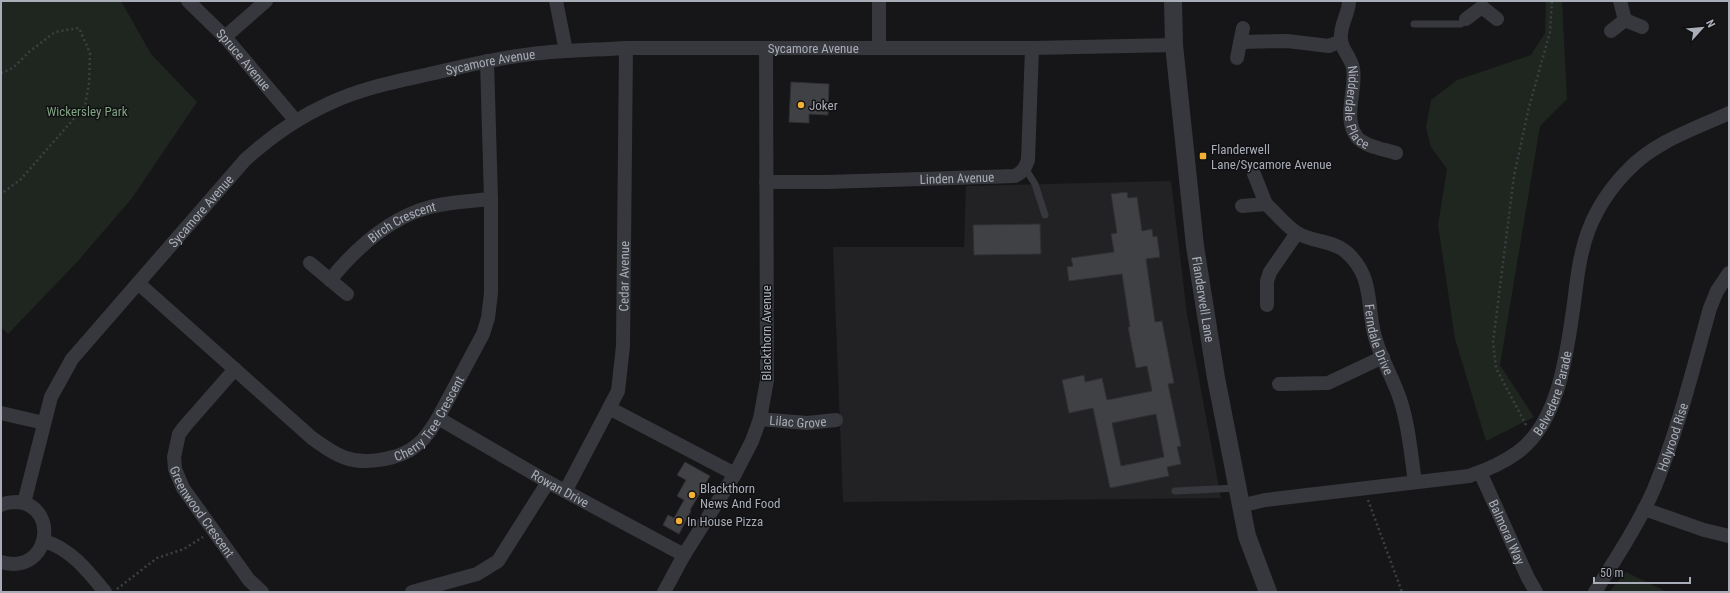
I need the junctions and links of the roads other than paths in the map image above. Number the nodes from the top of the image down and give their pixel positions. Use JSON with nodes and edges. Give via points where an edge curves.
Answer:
{"nodes":[{"id":1,"x":188,"y":1,"type":"edge"},
{"id":2,"x":266,"y":1,"type":"edge"},
{"id":3,"x":556,"y":1,"type":"edge"},
{"id":4,"x":879,"y":1,"type":"edge"},
{"id":5,"x":1173,"y":1,"type":"edge"},
{"id":6,"x":1349,"y":1,"type":"edge"},
{"id":7,"x":1620,"y":1,"type":"edge"},
{"id":8,"x":1482,"y":4,"type":"edge"},
{"id":9,"x":1466,"y":18,"type":"joint"},
{"id":10,"x":1497,"y":19,"type":"dead end"},
{"id":11,"x":1625,"y":20,"type":"junction"},
{"id":12,"x":1414,"y":24,"type":"dead end"},
{"id":13,"x":1642,"y":27,"type":"dead end"},
{"id":14,"x":1243,"y":28,"type":"dead end"},
{"id":15,"x":1611,"y":31,"type":"dead end"},
{"id":16,"x":225,"y":37,"type":"junction"},
{"id":17,"x":1341,"y":41,"type":"junction"},
{"id":18,"x":1240,"y":42,"type":"junction"},
{"id":19,"x":1174,"y":45,"type":"junction"},
{"id":20,"x":626,"y":48,"type":"junction"},
{"id":21,"x":766,"y":48,"type":"junction"},
{"id":22,"x":879,"y":48,"type":"junction"},
{"id":23,"x":1032,"y":48,"type":"junction"},
{"id":24,"x":566,"y":51,"type":"junction"},
{"id":25,"x":1237,"y":58,"type":"dead end"},
{"id":26,"x":487,"y":61,"type":"junction"},
{"id":27,"x":1729,"y":114,"type":"edge"},
{"id":28,"x":296,"y":121,"type":"junction"},
{"id":29,"x":1396,"y":153,"type":"dead end"},
{"id":30,"x":1025,"y":168,"type":"junction"},
{"id":31,"x":1254,"y":174,"type":"dead end"},
{"id":32,"x":766,"y":182,"type":"junction"},
{"id":33,"x":491,"y":199,"type":"junction"},
{"id":34,"x":1266,"y":204,"type":"junction"},
{"id":35,"x":1242,"y":206,"type":"dead end"},
{"id":36,"x":1045,"y":215,"type":"dead end"},
{"id":37,"x":1297,"y":233,"type":"junction"},
{"id":38,"x":310,"y":263,"type":"dead end"},
{"id":39,"x":1729,"y":273,"type":"edge"},
{"id":40,"x":330,"y":280,"type":"junction"},
{"id":41,"x":138,"y":283,"type":"junction"},
{"id":42,"x":348,"y":294,"type":"dead end"},
{"id":43,"x":1267,"y":305,"type":"dead end"},
{"id":44,"x":1383,"y":357,"type":"junction"},
{"id":45,"x":235,"y":369,"type":"junction"},
{"id":46,"x":1279,"y":384,"type":"dead end"},
{"id":47,"x":609,"y":408,"type":"junction"},
{"id":48,"x":1,"y":413,"type":"edge"},
{"id":49,"x":438,"y":418,"type":"junction"},
{"id":50,"x":760,"y":419,"type":"junction"},
{"id":51,"x":836,"y":420,"type":"dead end"},
{"id":52,"x":44,"y":423,"type":"junction"},
{"id":53,"x":1480,"y":472,"type":"junction"},
{"id":54,"x":736,"y":474,"type":"junction"},
{"id":55,"x":548,"y":482,"type":"junction"},
{"id":56,"x":1415,"y":482,"type":"junction"},
{"id":57,"x":1236,"y":488,"type":"junction"},
{"id":58,"x":566,"y":490,"type":"junction"},
{"id":59,"x":1176,"y":491,"type":"dead end"},
{"id":60,"x":24,"y":503,"type":"junction"},
{"id":61,"x":1,"y":505,"type":"edge"},
{"id":62,"x":1240,"y":506,"type":"junction"},
{"id":63,"x":1644,"y":509,"type":"junction"},
{"id":64,"x":1729,"y":536,"type":"edge"},
{"id":65,"x":44,"y":541,"type":"junction"},
{"id":66,"x":684,"y":556,"type":"junction"},
{"id":67,"x":1,"y":562,"type":"edge"},
{"id":68,"x":666,"y":591,"type":"edge"},
{"id":69,"x":105,"y":592,"type":"edge"},
{"id":70,"x":262,"y":592,"type":"edge"},
{"id":71,"x":412,"y":592,"type":"edge"},
{"id":72,"x":1268,"y":592,"type":"edge"},
{"id":73,"x":1536,"y":592,"type":"edge"},
{"id":74,"x":1595,"y":592,"type":"edge"}],
"edges":[{"from":1,"to":16,"type":"street","name":"Spruce Avenue"},
{"from":2,"to":16,"type":"street"},
{"from":3,"to":24,"type":"street"},
{"from":4,"to":22,"type":"street"},
{"from":5,"to":19,"type":"street","name":"Flanderwell Lane"},
{"from":6,"to":17,"type":"street"},
{"from":7,"to":11,"type":"street"},
{"from":8,"to":9,"type":"street"},
{"from":8,"to":10,"type":"street"},
{"from":9,"to":12,"type":"lane","via":[[1461,24]]},
{"from":11,"to":13,"type":"street"},
{"from":11,"to":15,"type":"street"},
{"from":14,"to":18,"type":"street"},
{"from":16,"to":28,"type":"street","name":"Spruce Avenue"},
{"from":17,"to":18,"type":"street","via":[[1329,46],[1287,41]]},
{"from":17,"to":29,"type":"street","name":"Nidderdale Place","via":[[1353,69],[1353,129],[1364,143]]},
{"from":18,"to":25,"type":"street"},
{"from":19,"to":23,"type":"street","name":"Sycamore Avenue"},
{"from":19,"to":57,"type":"street","name":"Flanderwell Lane","via":[[1195,246]]},
{"from":20,"to":21,"type":"street","name":"Sycamore Avenue"},
{"from":20,"to":24,"type":"street","name":"Sycamore Avenue"},
{"from":20,"to":47,"type":"street","name":"Cedar Avenue","via":[[623,346],[618,391]]},
{"from":21,"to":22,"type":"street","name":"Sycamore Avenue"},
{"from":21,"to":32,"type":"street","name":"Blackthorn Avenue"},
{"from":22,"to":23,"type":"street","name":"Sycamore Avenue"},
{"from":23,"to":30,"type":"street","via":[[1028,160]]},
{"from":24,"to":26,"type":"street","name":"Sycamore Avenue"},
{"from":26,"to":28,"type":"street","name":"Sycamore Avenue","via":[[362,91],[331,102]]},
{"from":26,"to":33,"type":"street","name":"Cherry Tree Crescent"},
{"from":27,"to":53,"type":"street","name":"Belvedere Parade","via":[[1651,150],[1629,169],[1607,195],[1589,228],[1579,264],[1560,382],[1553,402],[1533,438],[1513,455]]},
{"from":28,"to":41,"type":"street","name":"Sycamore Avenue","via":[[244,160]]},
{"from":30,"to":32,"type":"street","name":"Linden Avenue","via":[[1015,176]]},
{"from":30,"to":36,"type":"lane","via":[[1035,184]]},
{"from":31,"to":34,"type":"street","name":"Ferndale Drive"},
{"from":32,"to":50,"type":"street","name":"Blackthorn Avenue","via":[[767,380]]},
{"from":33,"to":40,"type":"street","name":"Birch Crescent","via":[[431,206],[413,212],[386,227],[370,240],[344,263]]},
{"from":33,"to":49,"type":"street","name":"Cherry Tree Crescent","via":[[491,293],[488,318]]},
{"from":34,"to":35,"type":"street"},
{"from":34,"to":37,"type":"street","name":"Ferndale Drive"},
{"from":37,"to":43,"type":"street","via":[[1270,272],[1267,281]]},
{"from":37,"to":44,"type":"street","name":"Ferndale Drive","via":[[1331,243],[1345,251],[1356,263],[1369,290],[1374,330]]},
{"from":38,"to":40,"type":"street"},
{"from":39,"to":63,"type":"street","name":"Holyrood Rise","via":[[1710,308],[1678,422]]},
{"from":40,"to":42,"type":"street"},
{"from":41,"to":45,"type":"street","name":"Cherry Tree Crescent"},
{"from":41,"to":52,"type":"street","name":"Sycamore Avenue","via":[[72,359],[51,398]]},
{"from":44,"to":46,"type":"street","via":[[1328,383]]},
{"from":44,"to":56,"type":"street","name":"Ferndale Drive","via":[[1400,399],[1407,425]]},
{"from":45,"to":49,"type":"street","name":"Cherry Tree Crescent","via":[[312,438],[329,450],[362,462],[403,454],[417,445]]},
{"from":45,"to":70,"type":"street","name":"Greenwood Crescent","via":[[179,434],[174,457],[175,469],[183,488],[249,580]]},
{"from":47,"to":54,"type":"street"},
{"from":47,"to":58,"type":"street","name":"Cedar Avenue"},
{"from":48,"to":52,"type":"street"},
{"from":49,"to":55,"type":"street","name":"Rowan Drive"},
{"from":50,"to":51,"type":"street","name":"Lilac Grove","via":[[807,423]]},
{"from":50,"to":54,"type":"street","name":"Blackthorn Avenue"},
{"from":52,"to":60,"type":"street","name":"Sycamore Avenue"},
{"from":53,"to":56,"type":"street","name":"Belvedere Parade","via":[[1469,476]]},
{"from":53,"to":73,"type":"street","name":"Balmoral Way"},
{"from":54,"to":66,"type":"street","name":"Blackthorn Avenue"},
{"from":55,"to":58,"type":"street","name":"Rowan Drive"},
{"from":55,"to":71,"type":"street","via":[[498,561],[477,574]]},
{"from":56,"to":62,"type":"street","name":"Belvedere Parade","via":[[1265,500]]},
{"from":57,"to":59,"type":"lane"},
{"from":57,"to":62,"type":"street","name":"Flanderwell Lane"},
{"from":58,"to":66,"type":"street","name":"Rowan Drive"},
{"from":60,"to":61,"type":"street"},
{"from":60,"to":65,"type":"street","via":[[34,509],[40,517],[45,530]]},
{"from":62,"to":72,"type":"street","name":"Flanderwell Lane","via":[[1247,536]]},
{"from":63,"to":64,"type":"street"},
{"from":63,"to":74,"type":"street","name":"Holyrood Rise"},
{"from":65,"to":67,"type":"street","via":[[39,552],[21,564]]},
{"from":65,"to":69,"type":"street","via":[[65,550]]},
{"from":66,"to":68,"type":"street","name":"Blackthorn Avenue"}]}
